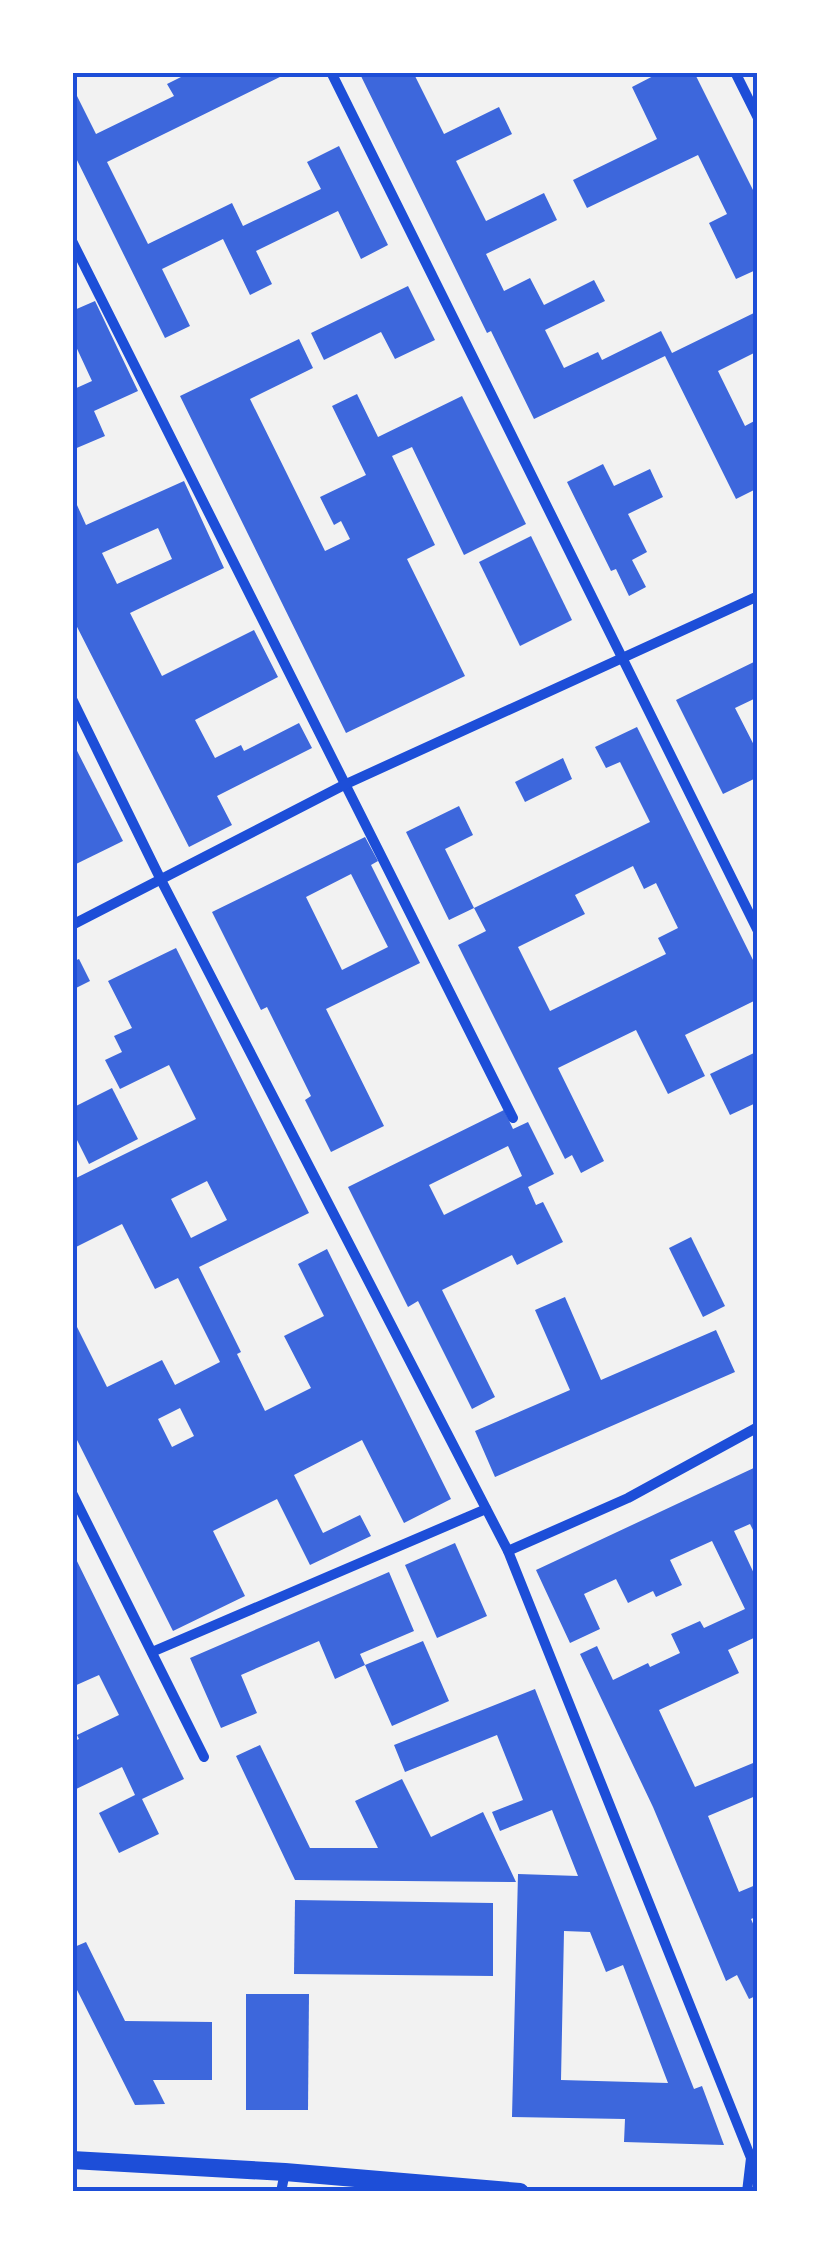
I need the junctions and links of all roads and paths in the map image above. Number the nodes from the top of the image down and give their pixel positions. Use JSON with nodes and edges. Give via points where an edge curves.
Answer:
{"nodes":[{"id":1,"x":331,"y":72,"type":"edge"},
{"id":2,"x":735,"y":72,"type":"edge"},
{"id":3,"x":758,"y":118,"type":"edge"},
{"id":4,"x":72,"y":241,"type":"edge"},
{"id":5,"x":758,"y":596,"type":"edge"},
{"id":6,"x":621,"y":661,"type":"junction"},
{"id":7,"x":72,"y":700,"type":"edge"},
{"id":8,"x":344,"y":784,"type":"junction"},
{"id":9,"x":161,"y":880,"type":"junction"},
{"id":10,"x":72,"y":924,"type":"edge"},
{"id":11,"x":758,"y":931,"type":"edge"},
{"id":12,"x":513,"y":1118,"type":"dead end"},
{"id":13,"x":758,"y":1427,"type":"edge"},
{"id":14,"x":72,"y":1493,"type":"edge"},
{"id":15,"x":486,"y":1509,"type":"junction"},
{"id":16,"x":508,"y":1552,"type":"junction"},
{"id":17,"x":152,"y":1652,"type":"junction"},
{"id":18,"x":204,"y":1756,"type":"dead end"},
{"id":19,"x":72,"y":2160,"type":"edge"},
{"id":20,"x":285,"y":2172,"type":"junction"},
{"id":21,"x":282,"y":2192,"type":"edge"},
{"id":22,"x":520,"y":2192,"type":"edge"},
{"id":23,"x":747,"y":2192,"type":"edge"}],
"edges":[{"from":1,"to":6,"type":"street"},
{"from":2,"to":3,"type":"street"},
{"from":4,"to":8,"type":"street"},
{"from":5,"to":6,"type":"street"},
{"from":6,"to":8,"type":"street"},
{"from":6,"to":11,"type":"street"},
{"from":7,"to":9,"type":"street"},
{"from":8,"to":9,"type":"street"},
{"from":8,"to":12,"type":"street"},
{"from":9,"to":10,"type":"street"},
{"from":9,"to":15,"type":"street"},
{"from":13,"to":16,"type":"street","via":[[628,1498]]},
{"from":14,"to":17,"type":"street"},
{"from":15,"to":16,"type":"street"},
{"from":15,"to":17,"type":"street"},
{"from":16,"to":23,"type":"street","via":[[752,2158]]},
{"from":17,"to":18,"type":"street"},
{"from":19,"to":20,"type":"street"},
{"from":20,"to":21,"type":"street"},
{"from":20,"to":22,"type":"street"}]}
